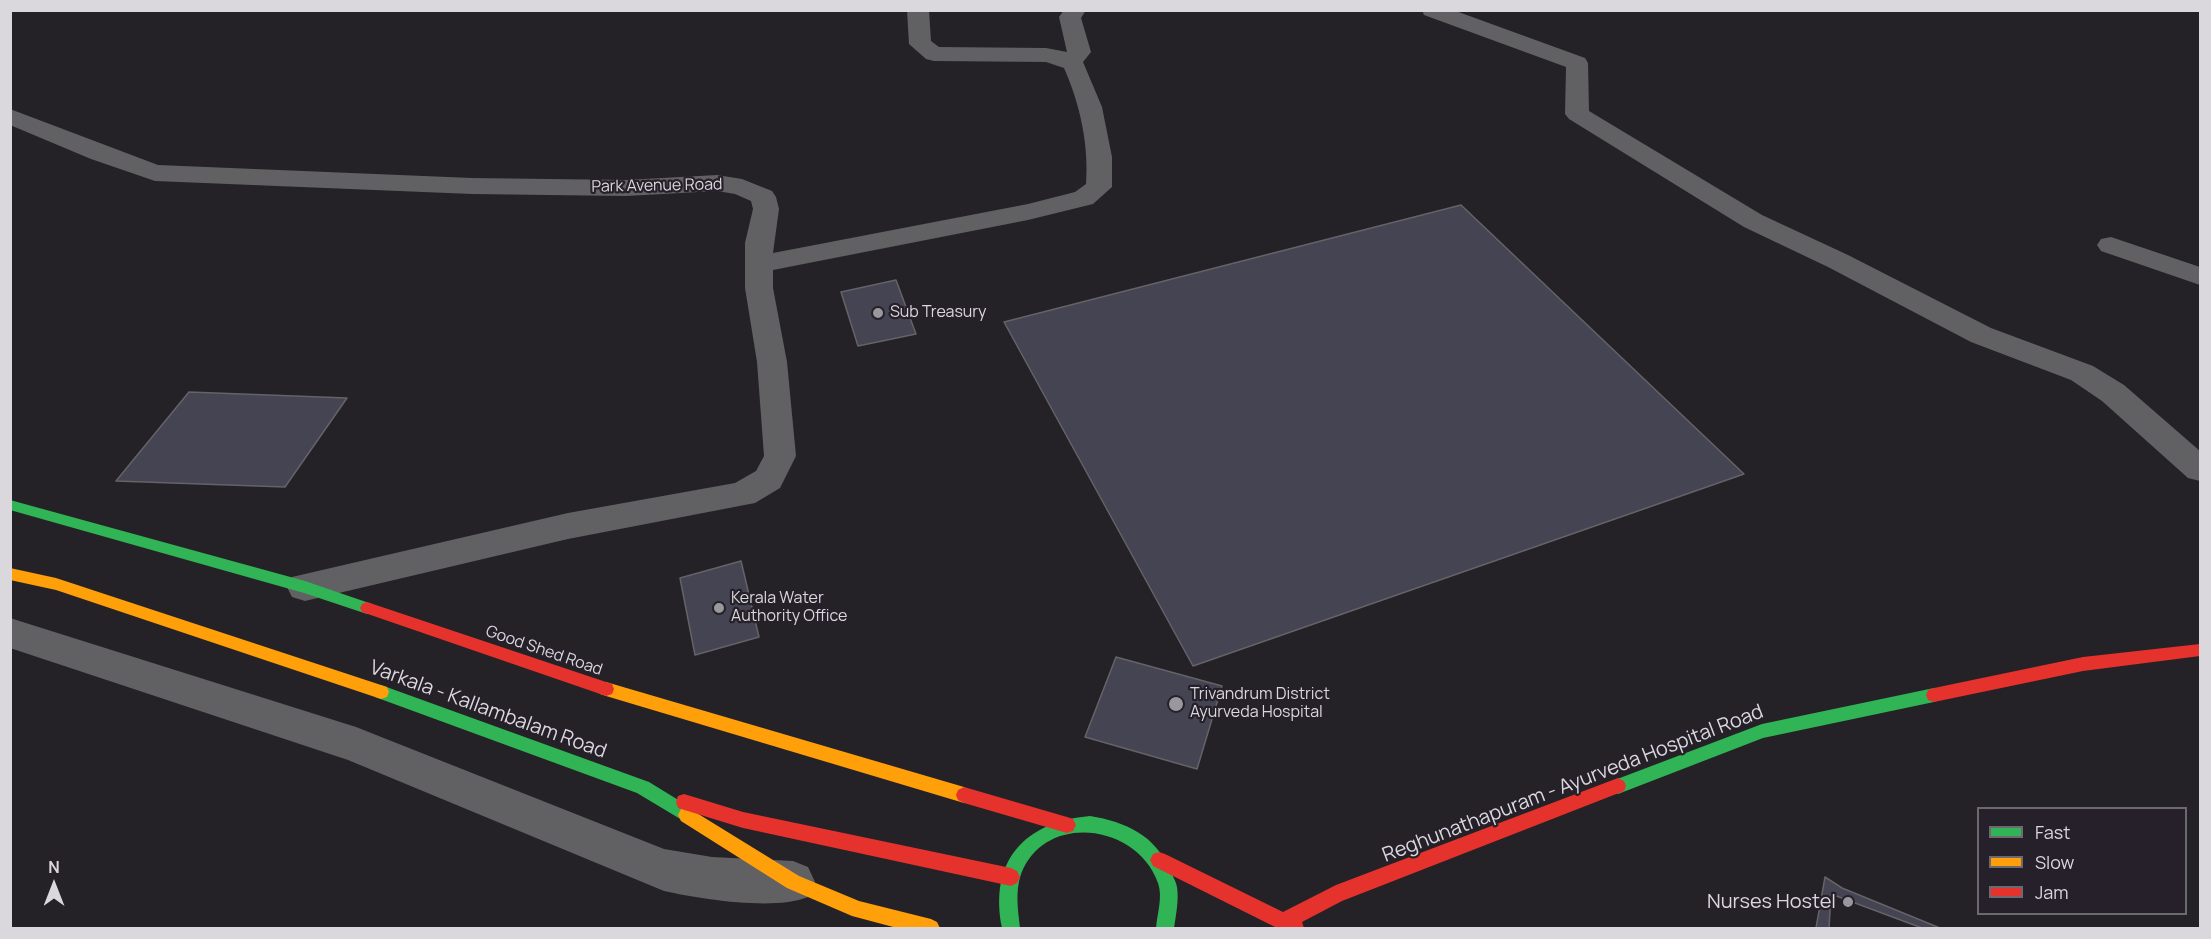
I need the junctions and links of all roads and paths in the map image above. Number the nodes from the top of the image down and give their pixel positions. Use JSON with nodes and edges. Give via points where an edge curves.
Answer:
{"nodes":[{"id":1,"x":918,"y":10,"type":"edge"},
{"id":2,"x":1076,"y":10,"type":"edge"},
{"id":3,"x":1432,"y":10,"type":"edge"},
{"id":4,"x":1070,"y":61,"type":"junction"},
{"id":5,"x":10,"y":116,"type":"edge"},
{"id":6,"x":2111,"y":245,"type":"dead end"},
{"id":7,"x":758,"y":264,"type":"junction"},
{"id":8,"x":2200,"y":276,"type":"edge"},
{"id":9,"x":2200,"y":469,"type":"edge"},
{"id":10,"x":10,"y":505,"type":"edge"},
{"id":11,"x":10,"y":574,"type":"edge"},
{"id":12,"x":305,"y":587,"type":"junction"},
{"id":13,"x":10,"y":633,"type":"edge"},
{"id":14,"x":2200,"y":651,"type":"edge"},
{"id":15,"x":643,"y":788,"type":"junction"},
{"id":16,"x":1067,"y":825,"type":"junction"},
{"id":17,"x":1159,"y":860,"type":"junction"},
{"id":18,"x":1011,"y":877,"type":"junction"},
{"id":19,"x":793,"y":882,"type":"junction"},
{"id":20,"x":1290,"y":925,"type":"edge"},
{"id":21,"x":931,"y":928,"type":"edge"},
{"id":22,"x":1011,"y":928,"type":"edge"},
{"id":23,"x":1165,"y":928,"type":"edge"}],
"edges":[{"from":1,"to":4,"type":"street","via":[[920,44],[934,54],[1046,55]]},
{"from":2,"to":4,"type":"street","via":[[1070,17],[1080,52]]},
{"from":3,"to":9,"type":"street","via":[[1577,63],[1577,114],[1753,221],[1968,328],[2098,383]]},
{"from":4,"to":7,"type":"street","via":[[1080,77],[1098,149],[1099,184],[1093,194],[980,223]]},
{"from":5,"to":7,"type":"street","name":"Park Avenue Road","via":[[155,173],[472,186],[735,185],[763,197],[766,204]]},
{"from":6,"to":8,"type":"street"},
{"from":7,"to":12,"type":"street","name":"Park Avenue Road","via":[[780,456],[773,474],[764,483],[743,494],[568,526]]},
{"from":10,"to":12,"type":"main road","name":"Good Shed Road"},
{"from":11,"to":15,"type":"main road","name":"Varkala - Kallambalam Road","via":[[56,584],[354,682]]},
{"from":12,"to":16,"type":"main road","name":"Good Shed Road","via":[[626,696]]},
{"from":13,"to":19,"type":"street","via":[[356,745],[664,870],[729,880]]},
{"from":14,"to":20,"type":"main road","name":"Reghunathapuram - Ayurveda Hospital Road","via":[[2084,664],[1762,731],[1336,894]]},
{"from":15,"to":18,"type":"main road","via":[[743,820]]},
{"from":15,"to":19,"type":"main road","name":"Varkala - Kallambalam Road"},
{"from":16,"to":17,"type":"main road","via":[[1093,821],[1119,827],[1142,840]]},
{"from":16,"to":18,"type":"main road","via":[[1044,836],[1024,853]]},
{"from":17,"to":20,"type":"main road"},
{"from":17,"to":23,"type":"main road","via":[[1169,883],[1170,908]]},
{"from":18,"to":22,"type":"main road","via":[[1006,902]]},
{"from":19,"to":21,"type":"main road","name":"Varkala - Kallambalam Road","via":[[858,910]]}]}
